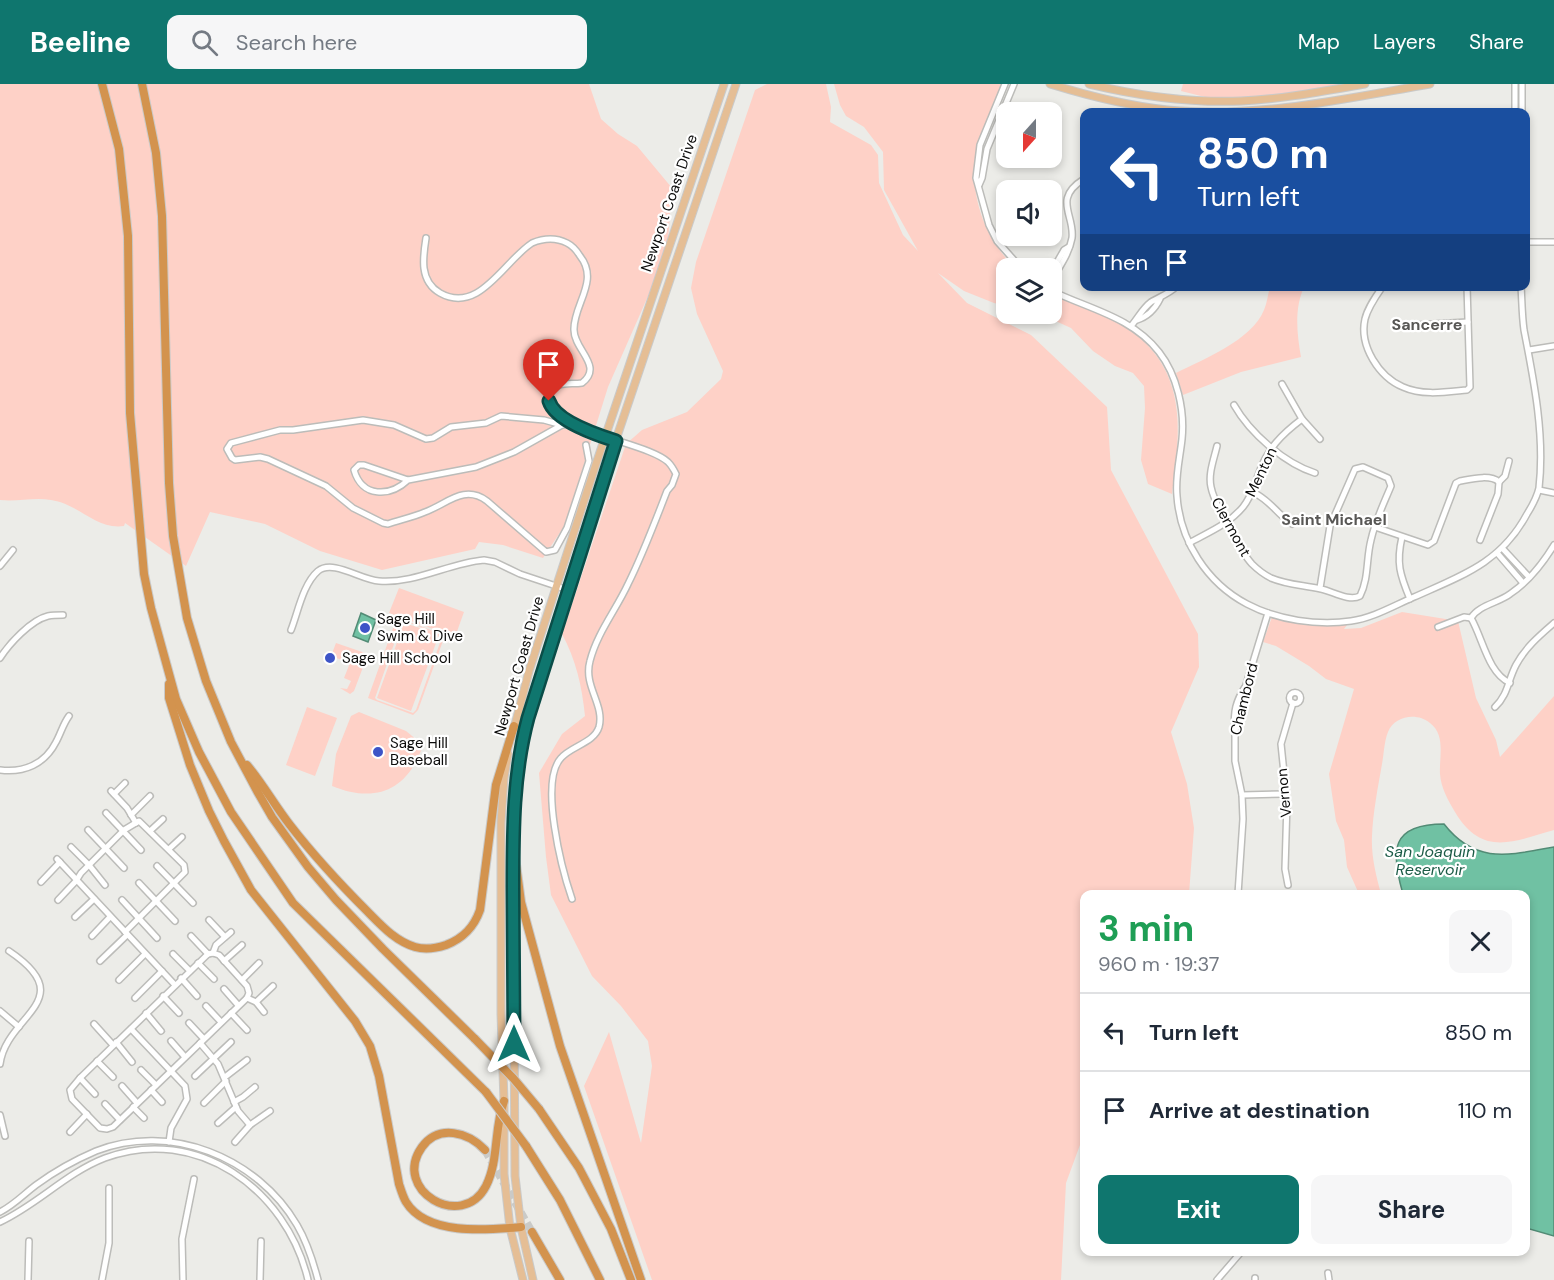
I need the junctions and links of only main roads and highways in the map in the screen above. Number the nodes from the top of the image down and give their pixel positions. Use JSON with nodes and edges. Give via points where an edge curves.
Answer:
{"nodes":[{"id":1,"x":102,"y":84,"type":"edge"},
{"id":2,"x":142,"y":84,"type":"edge"},
{"id":3,"x":724,"y":84,"type":"edge"},
{"id":4,"x":736,"y":84,"type":"edge"},
{"id":5,"x":1050,"y":84,"type":"edge"},
{"id":6,"x":1089,"y":84,"type":"edge"},
{"id":7,"x":1365,"y":84,"type":"edge"},
{"id":8,"x":1430,"y":84,"type":"edge"},
{"id":9,"x":1160,"y":108,"type":"edge"},
{"id":10,"x":1279,"y":108,"type":"edge"},
{"id":11,"x":169,"y":674,"type":"junction"},
{"id":12,"x":514,"y":726,"type":"junction"},
{"id":13,"x":237,"y":754,"type":"junction"},
{"id":14,"x":513,"y":842,"type":"junction"},
{"id":15,"x":504,"y":1101,"type":"junction"},
{"id":16,"x":485,"y":1150,"type":"tunnel mouth"},
{"id":17,"x":521,"y":1227,"type":"junction"},
{"id":18,"x":510,"y":1228,"type":"junction"},
{"id":19,"x":532,"y":1232,"type":"tunnel mouth"},
{"id":20,"x":523,"y":1280,"type":"edge"},
{"id":21,"x":533,"y":1280,"type":"edge"},
{"id":22,"x":560,"y":1280,"type":"edge"},
{"id":23,"x":600,"y":1280,"type":"edge"},
{"id":24,"x":631,"y":1280,"type":"edge"},
{"id":25,"x":641,"y":1280,"type":"edge"}],
"edges":[{"from":1,"to":11,"type":"highway","via":[[119,149],[128,236],[130,413],[144,574]]},
{"from":2,"to":13,"type":"highway","via":[[156,153],[162,216],[173,536],[187,618],[214,704]]},
{"from":3,"to":12,"type":"main road","name":"Newport Coast Drive","via":[[605,437]]},
{"from":4,"to":14,"type":"main road","name":"Newport Coast Drive","via":[[522,737]]},
{"from":5,"to":9,"type":"main road","via":[[1112,101]]},
{"from":6,"to":7,"type":"main road","via":[[1147,96],[1208,101],[1272,99]]},
{"from":8,"to":10,"type":"main road"},
{"from":11,"to":18,"type":"highway","via":[[169,698],[178,729],[224,841],[251,890],[355,1021],[370,1046],[405,1201],[414,1212],[443,1226]]},
{"from":11,"to":23,"type":"highway","bridge":true,"via":[[176,699],[214,782],[255,850],[293,903],[486,1092],[560,1200]]},
{"from":12,"to":13,"type":"highway","via":[[496,785],[480,910],[464,935],[434,948],[417,948],[392,935],[337,881]]},
{"from":12,"to":15,"type":"main road","name":"Newport Coast Drive","via":[[504,778],[501,823]]},
{"from":13,"to":24,"type":"highway","bridge":true,"via":[[272,817],[308,867],[539,1108],[579,1168],[611,1229]]},
{"from":14,"to":17,"type":"main road","name":"Newport Coast Drive","via":[[515,1176]]},
{"from":14,"to":25,"type":"highway","via":[[520,902],[560,1046]]},
{"from":15,"to":16,"type":"highway","via":[[490,1174],[480,1195],[464,1205],[443,1205],[418,1186],[414,1176],[417,1154],[434,1137],[444,1133],[467,1136]]},
{"from":15,"to":18,"type":"main road","name":"Newport Coast Drive","via":[[504,1174]]},
{"from":17,"to":18,"type":"highway"},
{"from":17,"to":21,"type":"main road","name":"Newport Coast Drive"},
{"from":18,"to":20,"type":"main road","name":"Newport Coast Drive"},
{"from":19,"to":22,"type":"highway"}]}
